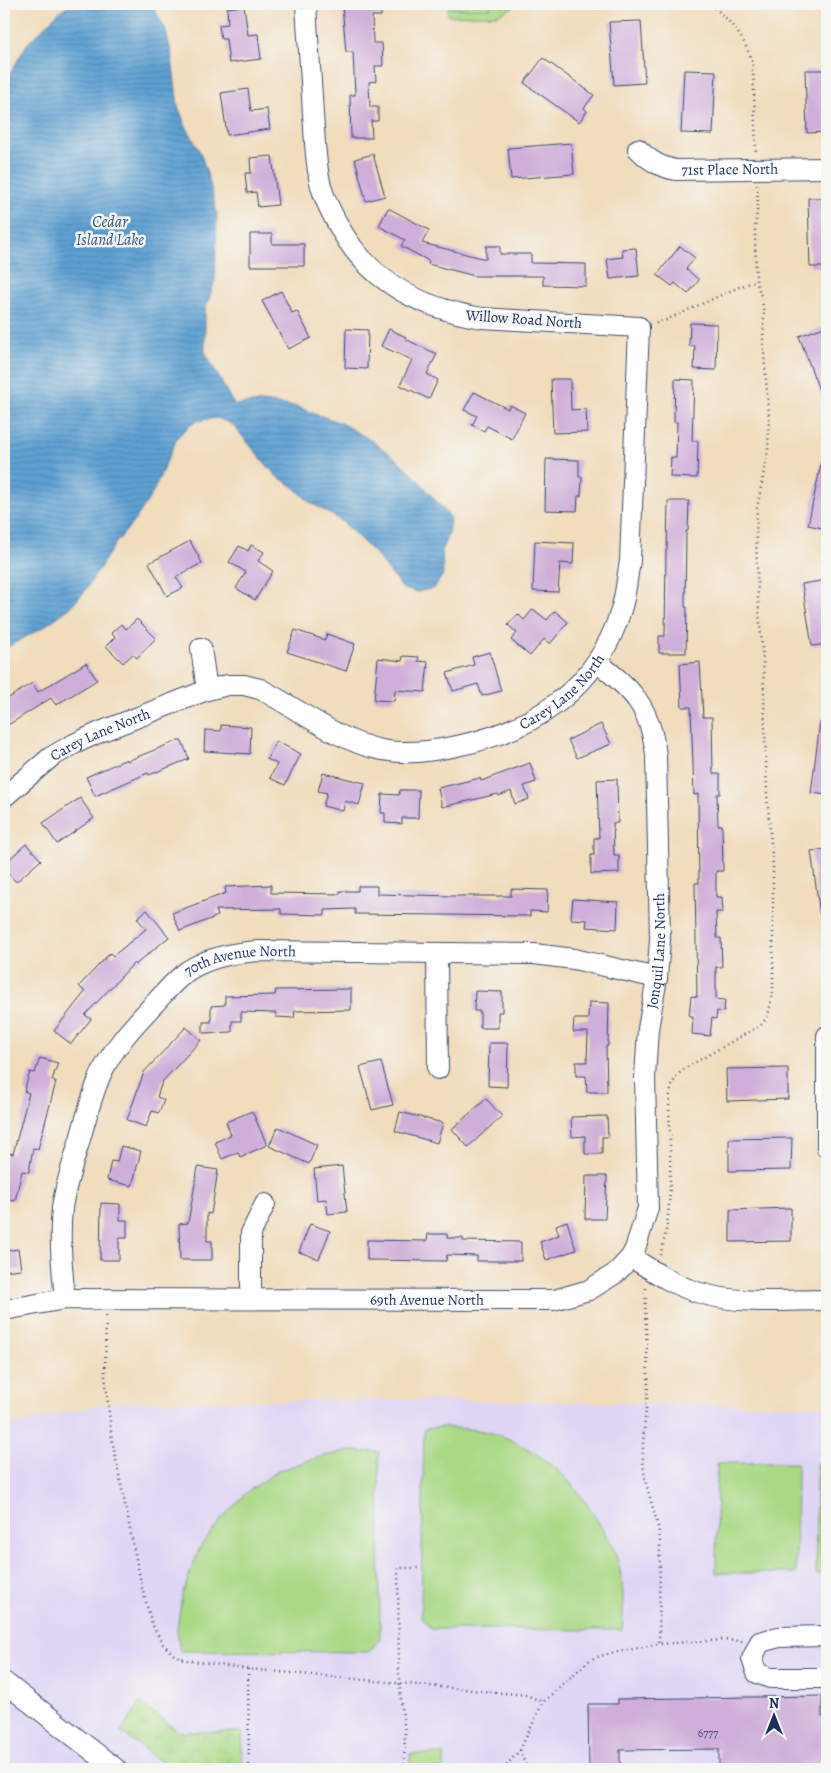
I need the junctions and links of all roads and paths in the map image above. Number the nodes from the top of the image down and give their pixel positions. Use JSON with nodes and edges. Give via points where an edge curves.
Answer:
{"nodes":[{"id":1,"x":306,"y":4,"type":"edge"},
{"id":2,"x":711,"y":4,"type":"edge"},
{"id":3,"x":638,"y":149,"type":"dead end"},
{"id":4,"x":827,"y":168,"type":"edge"},
{"id":5,"x":756,"y":169,"type":"junction"},
{"id":6,"x":756,"y":281,"type":"junction"},
{"id":7,"x":639,"y":327,"type":"junction"},
{"id":8,"x":201,"y":648,"type":"dead end"},
{"id":9,"x":597,"y":662,"type":"junction"},
{"id":10,"x":207,"y":690,"type":"junction"},
{"id":11,"x":4,"y":797,"type":"edge"},
{"id":12,"x":437,"y":953,"type":"junction"},
{"id":13,"x":657,"y":978,"type":"junction"},
{"id":14,"x":827,"y":1036,"type":"edge"},
{"id":15,"x":438,"y":1069,"type":"dead end"},
{"id":16,"x":827,"y":1148,"type":"edge"},
{"id":17,"x":265,"y":1204,"type":"dead end"},
{"id":18,"x":631,"y":1257,"type":"junction"},
{"id":19,"x":652,"y":1271,"type":"junction"},
{"id":20,"x":106,"y":1298,"type":"junction"},
{"id":21,"x":251,"y":1298,"type":"junction"},
{"id":22,"x":65,"y":1299,"type":"junction"},
{"id":23,"x":827,"y":1300,"type":"edge"},
{"id":24,"x":4,"y":1310,"type":"edge"},
{"id":25,"x":420,"y":1568,"type":"dead end"},
{"id":26,"x":827,"y":1636,"type":"edge"},
{"id":27,"x":745,"y":1641,"type":"dead end"},
{"id":28,"x":658,"y":1644,"type":"junction"},
{"id":29,"x":248,"y":1669,"type":"junction"},
{"id":30,"x":827,"y":1678,"type":"edge"},
{"id":31,"x":4,"y":1682,"type":"edge"},
{"id":32,"x":399,"y":1682,"type":"junction"},
{"id":33,"x":543,"y":1702,"type":"junction"},
{"id":34,"x":520,"y":1750,"type":"junction"},
{"id":35,"x":116,"y":1769,"type":"edge"},
{"id":36,"x":249,"y":1769,"type":"edge"},
{"id":37,"x":404,"y":1769,"type":"edge"},
{"id":38,"x":503,"y":1769,"type":"edge"},
{"id":39,"x":527,"y":1769,"type":"edge"}],
"edges":[{"from":1,"to":7,"type":"street","name":"Willow Road North","via":[[321,187],[348,243],[366,265],[410,296],[456,314]]},
{"from":2,"to":5,"type":"path","via":[[735,26],[751,56]]},
{"from":3,"to":5,"type":"street","name":"71st Place North","via":[[661,167],[676,170]]},
{"from":4,"to":5,"type":"street","name":"71st Place North"},
{"from":5,"to":6,"type":"path"},
{"from":6,"to":7,"type":"path","via":[[664,320]]},
{"from":6,"to":19,"type":"path","via":[[764,314],[769,418],[768,451],[757,508],[756,536],[773,866],[773,992],[768,1016],[761,1025],[689,1066],[674,1080],[670,1098],[667,1224],[663,1248]]},
{"from":7,"to":9,"type":"street","name":"Carey Lane North","via":[[627,585],[620,612]]},
{"from":8,"to":10,"type":"street"},
{"from":9,"to":10,"type":"street","name":"Carey Lane North","via":[[578,684],[535,719],[506,733],[476,742],[411,753],[382,751],[355,742],[260,689],[228,685]]},
{"from":9,"to":13,"type":"street","name":"Jonquil Lane North","via":[[632,693],[645,712],[653,733],[660,940]]},
{"from":10,"to":11,"type":"street","name":"Carey Lane North","via":[[74,744],[52,757]]},
{"from":12,"to":13,"type":"street","name":"70th Avenue North","via":[[556,956]]},
{"from":12,"to":15,"type":"street"},
{"from":12,"to":22,"type":"street","name":"70th Avenue North","via":[[258,951],[230,954],[188,971],[167,990],[117,1048],[89,1106],[62,1207]]},
{"from":13,"to":18,"type":"street","name":"Jonquil Lane North","via":[[648,1029],[645,1077],[648,1208]]},
{"from":14,"to":16,"type":"street"},
{"from":17,"to":21,"type":"street","via":[[251,1233]]},
{"from":18,"to":19,"type":"street"},
{"from":18,"to":21,"type":"street","name":"69th Avenue North","via":[[616,1273],[589,1290],[554,1300]]},
{"from":19,"to":23,"type":"street","via":[[681,1287],[716,1297]]},
{"from":19,"to":28,"type":"path","via":[[646,1287],[648,1383],[643,1461],[660,1539]]},
{"from":20,"to":21,"type":"street","name":"69th Avenue North"},
{"from":20,"to":22,"type":"street","name":"69th Avenue North"},
{"from":20,"to":29,"type":"path","via":[[105,1375],[110,1423],[152,1624],[163,1644],[180,1658]]},
{"from":22,"to":24,"type":"street","name":"69th Avenue North"},
{"from":25,"to":32,"type":"path","via":[[398,1568]]},
{"from":26,"to":30,"type":"street","via":[[779,1637],[760,1642],[752,1659],[757,1673],[770,1678]]},
{"from":27,"to":28,"type":"path"},
{"from":28,"to":33,"type":"path","via":[[591,1659]]},
{"from":29,"to":32,"type":"path"},
{"from":29,"to":36,"type":"path"},
{"from":31,"to":35,"type":"street"},
{"from":32,"to":33,"type":"path","via":[[526,1695]]},
{"from":32,"to":37,"type":"path","via":[[405,1732]]},
{"from":33,"to":34,"type":"path"},
{"from":34,"to":38,"type":"path"},
{"from":34,"to":39,"type":"path"}]}
